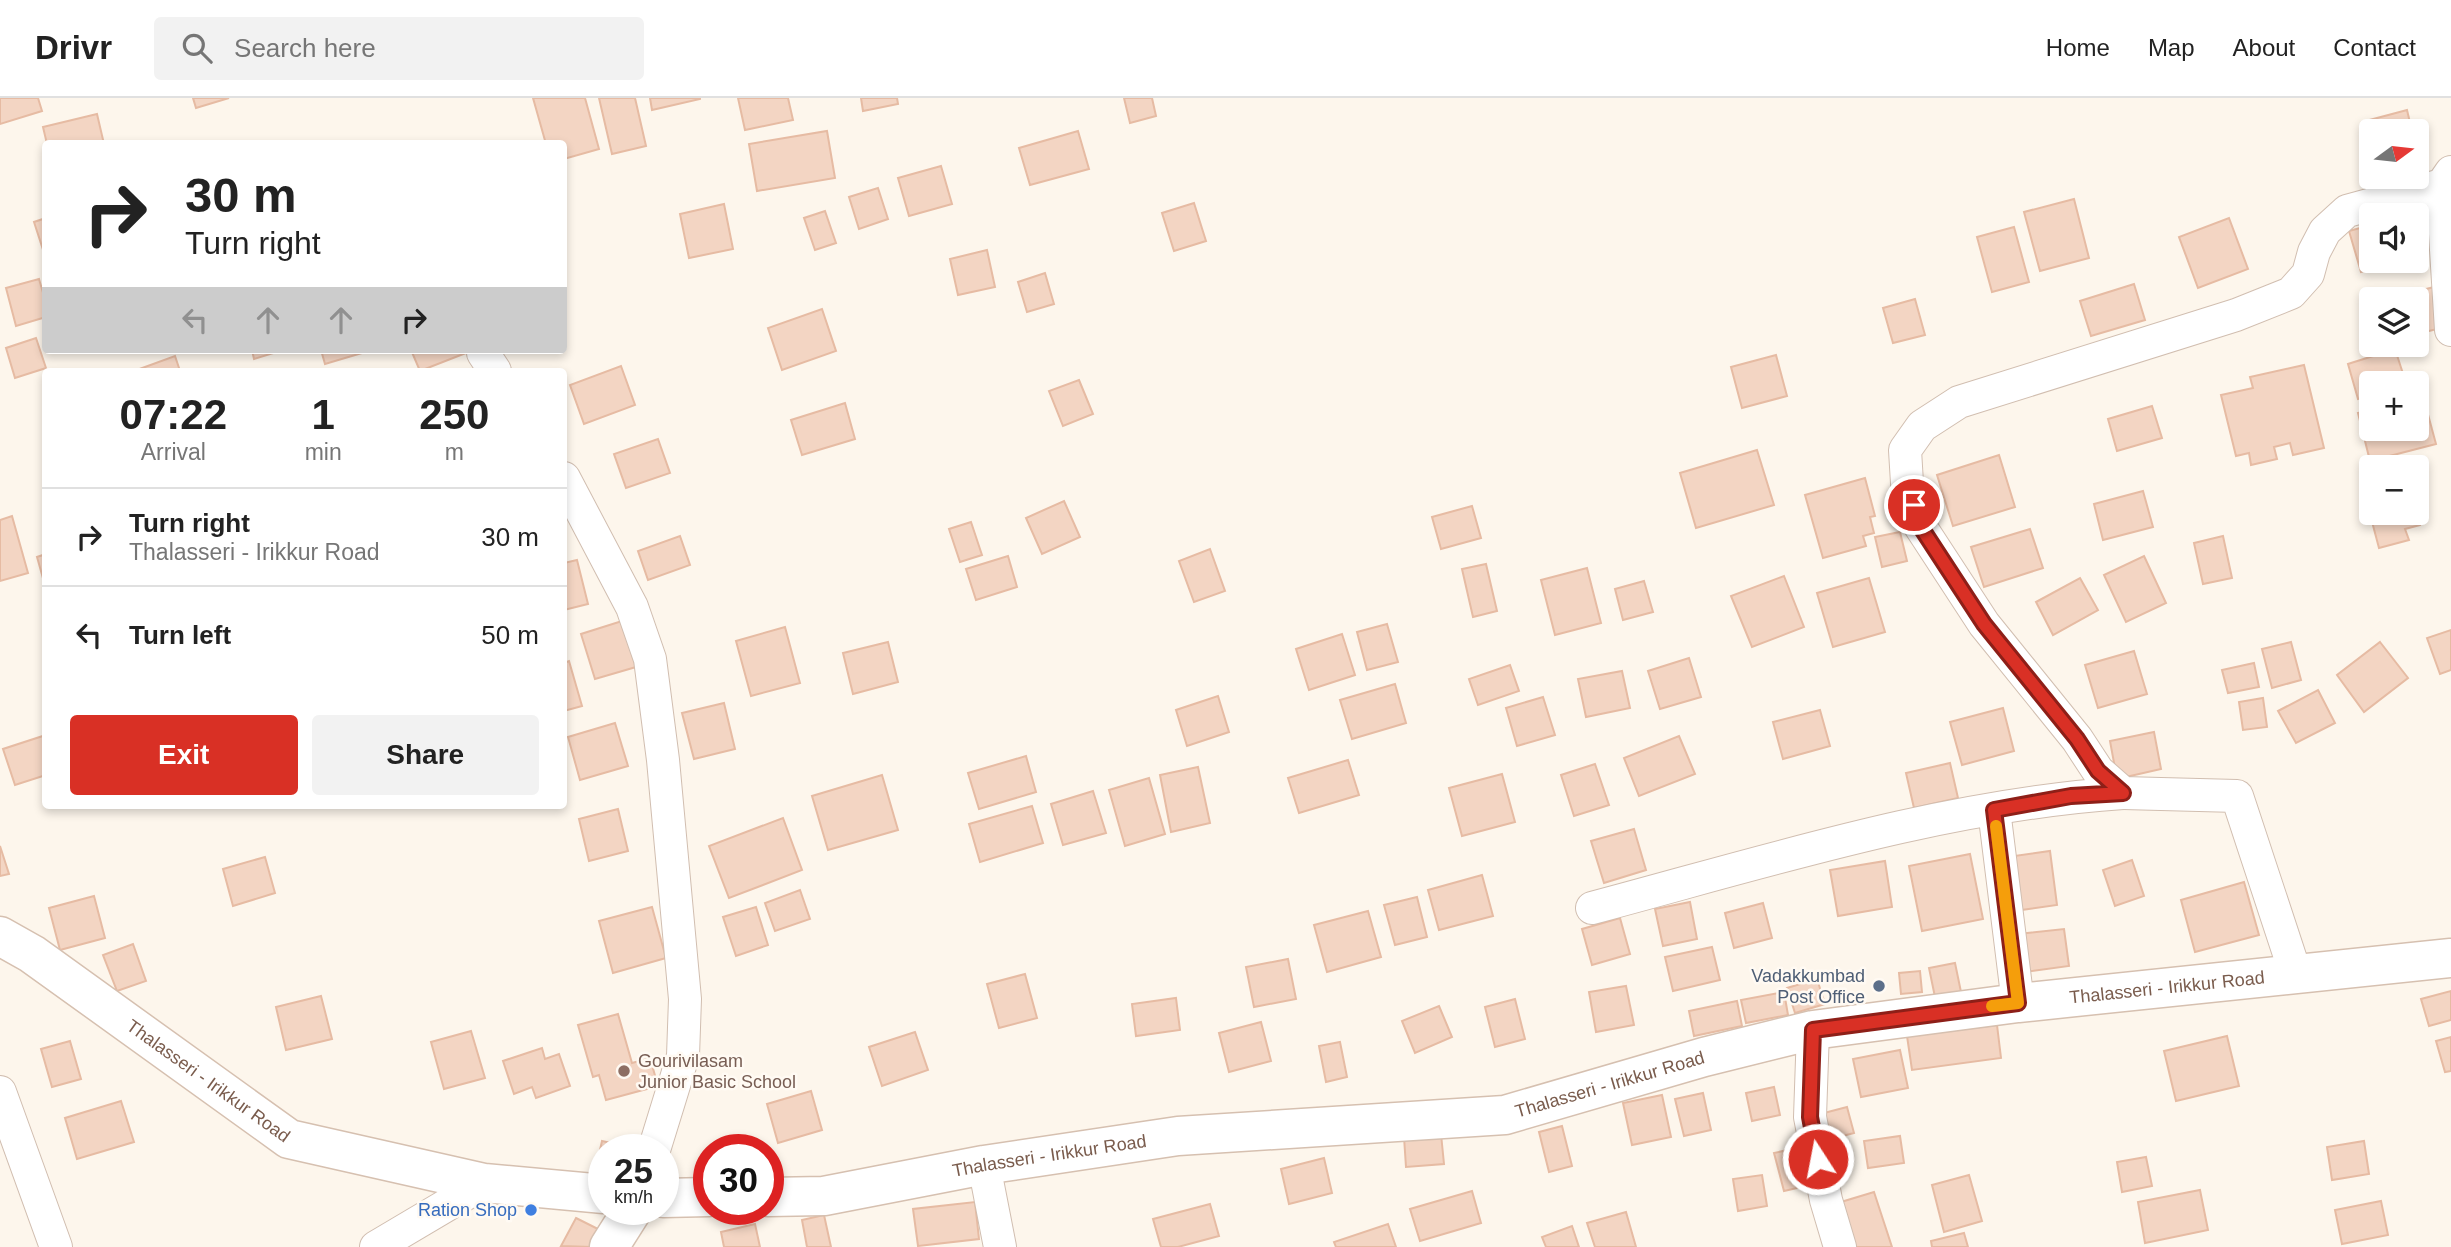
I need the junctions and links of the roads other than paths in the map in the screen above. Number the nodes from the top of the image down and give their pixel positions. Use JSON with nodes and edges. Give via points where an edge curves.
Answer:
{"nodes":[{"id":1,"x":2446,"y":179,"type":"edge"},
{"id":2,"x":2451,"y":330,"type":"edge"},
{"id":3,"x":567,"y":484,"type":"edge"},
{"id":4,"x":2123,"y":793,"type":"junction"},
{"id":5,"x":1994,"y":810,"type":"junction"},
{"id":6,"x":1592,"y":908,"type":"dead end"},
{"id":7,"x":0,"y":936,"type":"edge"},
{"id":8,"x":2451,"y":958,"type":"edge"},
{"id":9,"x":2296,"y":975,"type":"junction"},
{"id":10,"x":2018,"y":1003,"type":"junction"},
{"id":11,"x":1813,"y":1030,"type":"junction"},
{"id":12,"x":0,"y":1092,"type":"edge"},
{"id":13,"x":659,"y":1134,"type":"edge"},
{"id":14,"x":984,"y":1165,"type":"junction"},
{"id":15,"x":484,"y":1183,"type":"junction"},
{"id":16,"x":588,"y":1193,"type":"edge"},
{"id":17,"x":784,"y":1197,"type":"edge"},
{"id":18,"x":623,"y":1225,"type":"edge"},
{"id":19,"x":56,"y":1247,"type":"edge"},
{"id":20,"x":376,"y":1247,"type":"edge"},
{"id":21,"x":609,"y":1247,"type":"edge"},
{"id":22,"x":1000,"y":1247,"type":"edge"},
{"id":23,"x":1840,"y":1247,"type":"edge"}],
"edges":[{"from":1,"to":2,"type":"street"},
{"from":1,"to":4,"type":"street","via":[[2347,211],[2325,232],[2308,274],[2291,293],[2236,315],[1959,402],[1922,426],[1905,450],[1907,484],[1920,526],[1984,624],[2098,771]]},
{"from":3,"to":13,"type":"street","via":[[632,607],[650,659],[685,999],[683,1056]]},
{"from":4,"to":5,"type":"street","via":[[2071,796]]},
{"from":4,"to":9,"type":"street","via":[[2237,796]]},
{"from":5,"to":6,"type":"street","via":[[1907,827]]},
{"from":5,"to":10,"type":"street"},
{"from":7,"to":15,"type":"main road","name":"Thalasseri - Irikkur Road","via":[[32,954],[289,1139]]},
{"from":8,"to":9,"type":"main road","name":"Thalasseri - Irikkur Road"},
{"from":9,"to":10,"type":"main road","name":"Thalasseri - Irikkur Road"},
{"from":10,"to":11,"type":"main road","name":"Thalasseri - Irikkur Road"},
{"from":11,"to":14,"type":"main road","name":"Thalasseri - Irikkur Road","via":[[1704,1056],[1504,1115],[1178,1136]]},
{"from":11,"to":23,"type":"street","via":[[1810,1117]]},
{"from":12,"to":19,"type":"street"},
{"from":14,"to":17,"type":"main road","name":"Thalasseri - Irikkur Road","via":[[824,1196]]},
{"from":14,"to":22,"type":"street"},
{"from":15,"to":16,"type":"main road","name":"Thalasseri - Irikkur Road"},
{"from":15,"to":20,"type":"street"},
{"from":18,"to":21,"type":"main road"}]}
